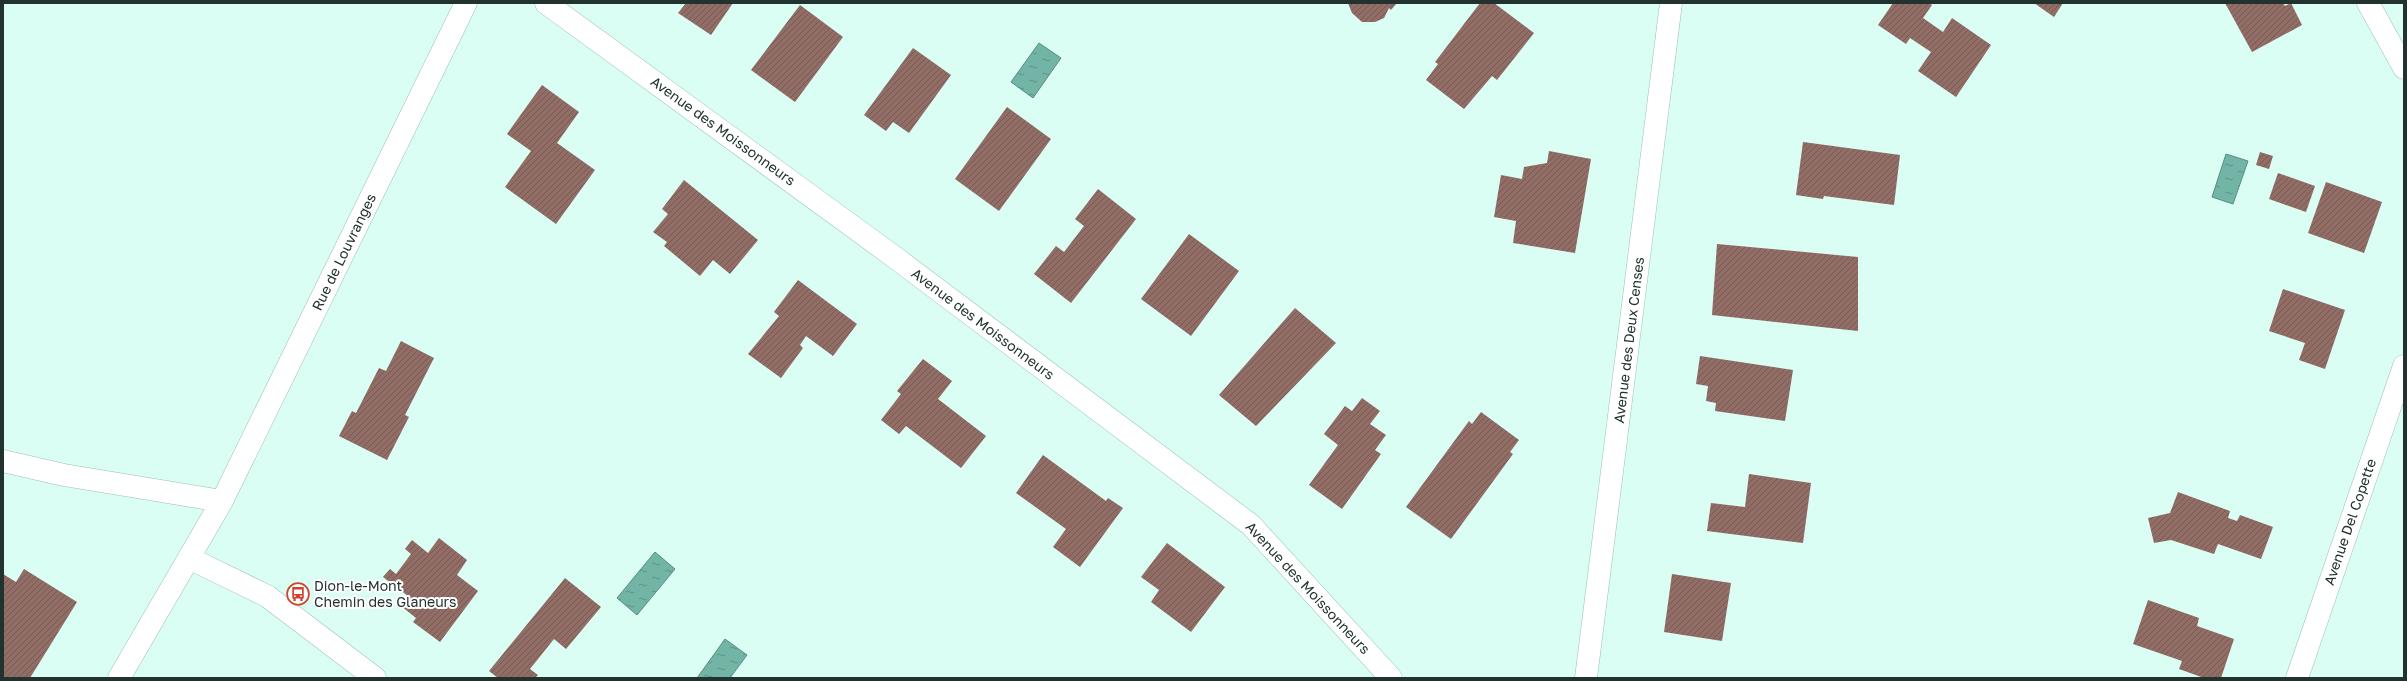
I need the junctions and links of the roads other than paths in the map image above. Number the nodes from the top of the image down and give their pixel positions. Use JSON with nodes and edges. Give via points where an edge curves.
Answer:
{"nodes":[{"id":1,"x":466,"y":3,"type":"edge"},
{"id":2,"x":546,"y":3,"type":"edge"},
{"id":3,"x":1671,"y":3,"type":"edge"},
{"id":4,"x":2368,"y":3,"type":"edge"},
{"id":5,"x":2404,"y":68,"type":"edge"},
{"id":6,"x":2404,"y":366,"type":"edge"},
{"id":7,"x":3,"y":461,"type":"edge"},
{"id":8,"x":222,"y":501,"type":"junction"},
{"id":9,"x":189,"y":558,"type":"junction"},
{"id":10,"x":119,"y":678,"type":"edge"},
{"id":11,"x":375,"y":678,"type":"edge"},
{"id":12,"x":1391,"y":678,"type":"edge"},
{"id":13,"x":1586,"y":678,"type":"edge"},
{"id":14,"x":2297,"y":678,"type":"edge"}],
"edges":[{"from":1,"to":8,"type":"street","name":"Rue de Louvranges"},
{"from":2,"to":12,"type":"street","name":"Avenue des Moissonneurs","via":[[893,256],[1251,525]]},
{"from":3,"to":13,"type":"street","name":"Avenue des Deux Censes"},
{"from":4,"to":5,"type":"street"},
{"from":6,"to":14,"type":"street","name":"Avenue Del Copette"},
{"from":7,"to":8,"type":"street","via":[[64,475]]},
{"from":8,"to":9,"type":"street","name":"Rue de Louvranges"},
{"from":9,"to":10,"type":"street","name":"Rue de Louvranges"},
{"from":9,"to":11,"type":"street","via":[[267,596]]}]}
